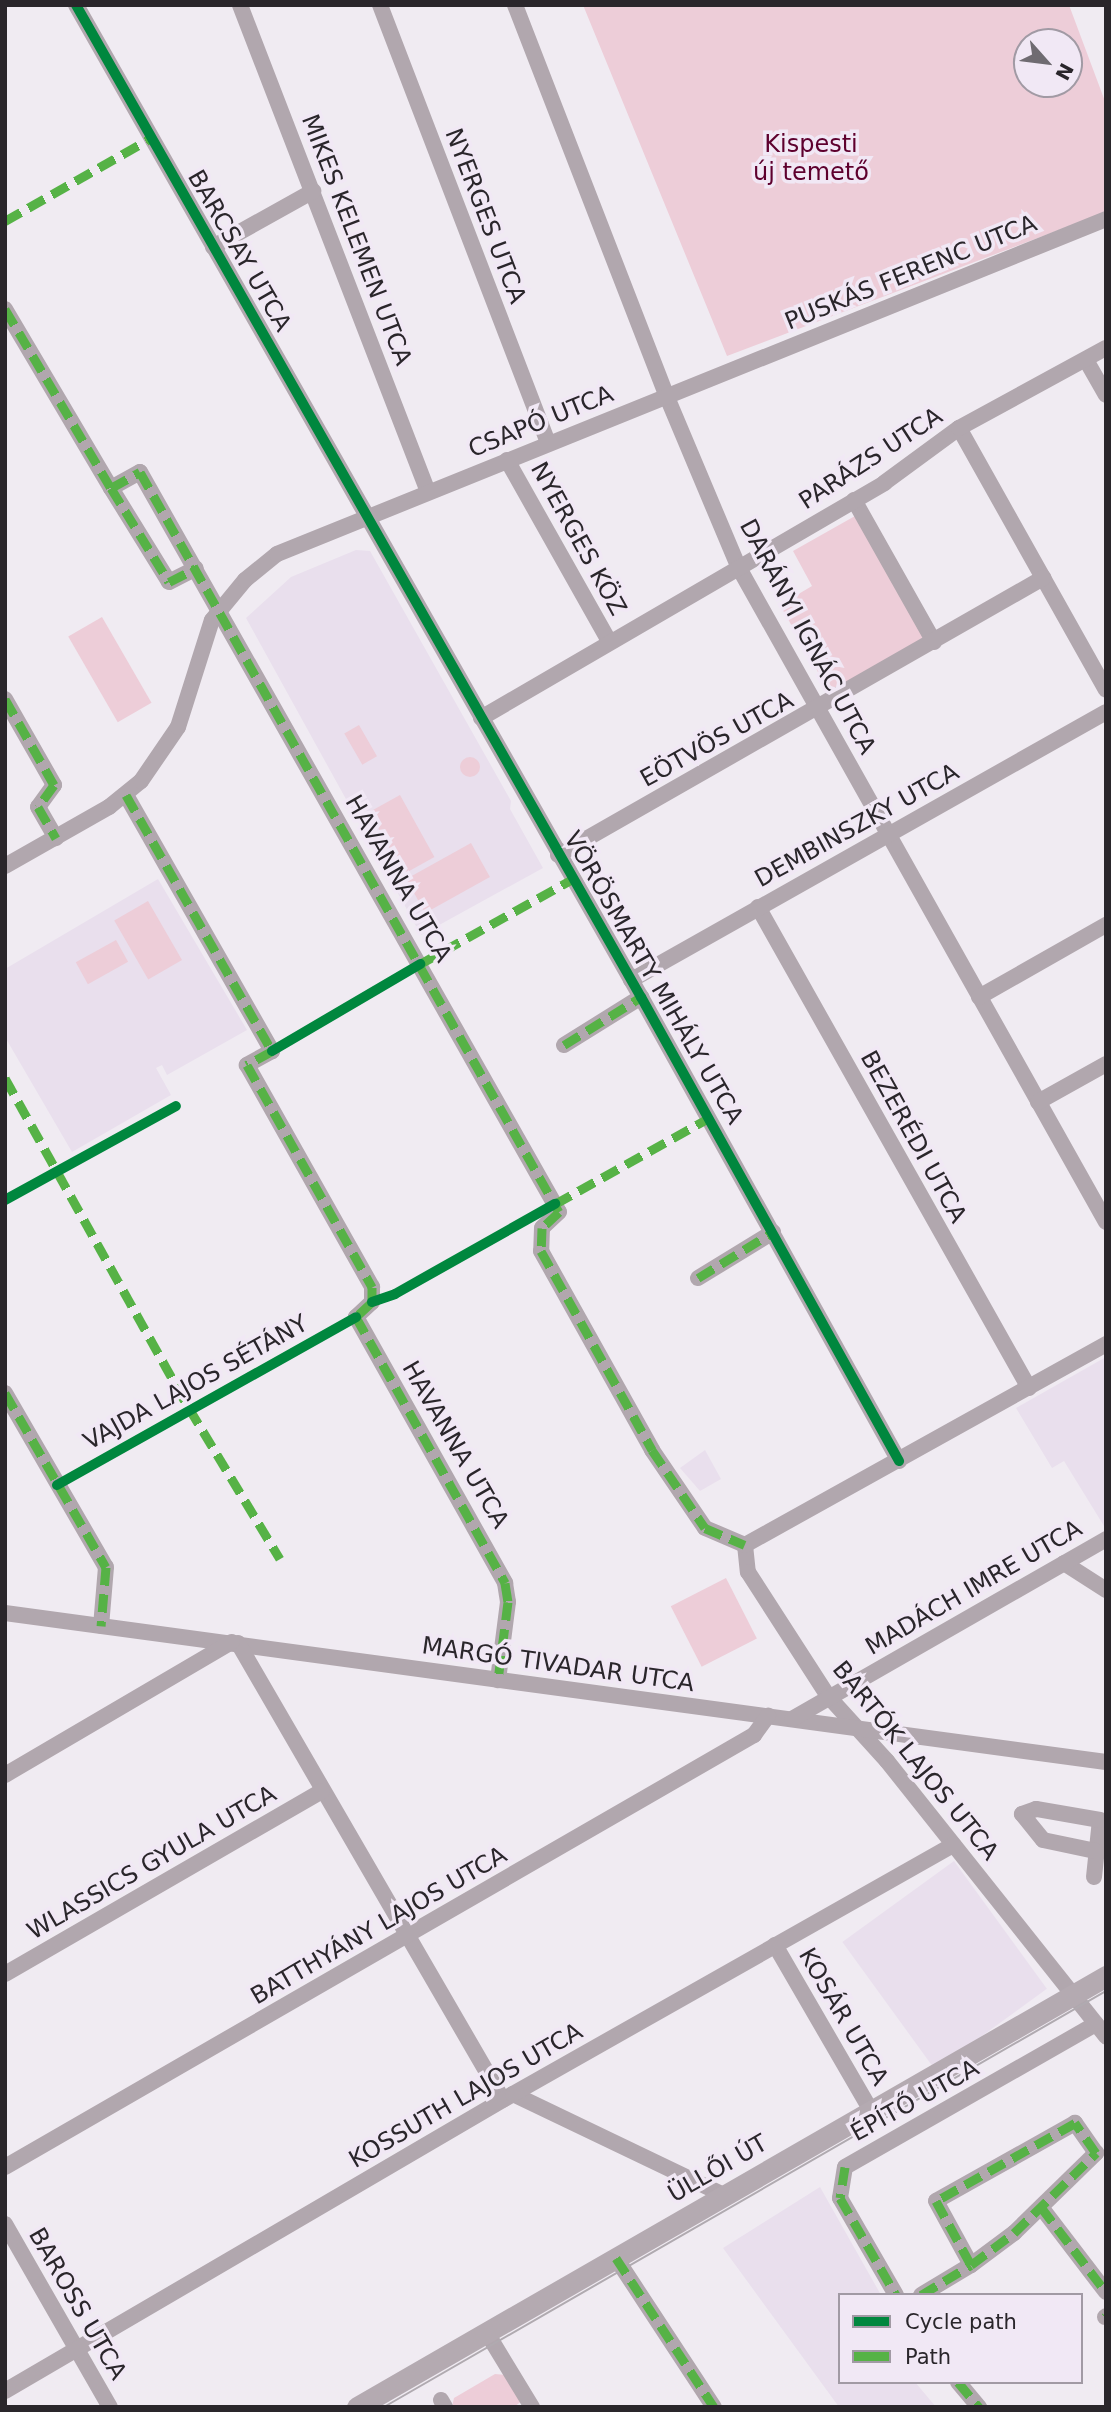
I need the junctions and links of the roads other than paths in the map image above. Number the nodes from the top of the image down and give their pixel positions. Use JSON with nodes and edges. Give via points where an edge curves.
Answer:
{"nodes":[{"id":1,"x":76,"y":5,"type":"edge"},
{"id":2,"x":240,"y":5,"type":"edge"},
{"id":3,"x":380,"y":5,"type":"edge"},
{"id":4,"x":515,"y":5,"type":"edge"},
{"id":5,"x":313,"y":191,"type":"junction"},
{"id":6,"x":1106,"y":219,"type":"edge"},
{"id":7,"x":213,"y":247,"type":"junction"},
{"id":8,"x":5,"y":309,"type":"edge"},
{"id":9,"x":1106,"y":348,"type":"edge"},
{"id":10,"x":1086,"y":360,"type":"junction"},
{"id":11,"x":733,"y":370,"type":"joint"},
{"id":12,"x":1106,"y":395,"type":"edge"},
{"id":13,"x":667,"y":397,"type":"junction"},
{"id":14,"x":959,"y":428,"type":"junction"},
{"id":15,"x":548,"y":443,"type":"junction"},
{"id":16,"x":507,"y":460,"type":"junction"},
{"id":17,"x":111,"y":488,"type":"junction"},
{"id":18,"x":428,"y":492,"type":"junction"},
{"id":19,"x":854,"y":500,"type":"junction"},
{"id":20,"x":366,"y":517,"type":"junction"},
{"id":21,"x":196,"y":568,"type":"junction"},
{"id":22,"x":739,"y":568,"type":"junction"},
{"id":23,"x":1043,"y":578,"type":"junction"},
{"id":24,"x":219,"y":610,"type":"junction"},
{"id":25,"x":609,"y":641,"type":"junction"},
{"id":26,"x":934,"y":642,"type":"junction"},
{"id":27,"x":1106,"y":690,"type":"edge"},
{"id":28,"x":5,"y":699,"type":"edge"},
{"id":29,"x":818,"y":709,"type":"junction"},
{"id":30,"x":1106,"y":712,"type":"edge"},
{"id":31,"x":481,"y":718,"type":"junction"},
{"id":32,"x":126,"y":795,"type":"junction"},
{"id":33,"x":888,"y":834,"type":"junction"},
{"id":34,"x":56,"y":838,"type":"junction"},
{"id":35,"x":558,"y":855,"type":"junction"},
{"id":36,"x":5,"y":866,"type":"edge"},
{"id":37,"x":758,"y":908,"type":"junction"},
{"id":38,"x":1106,"y":925,"type":"edge"},
{"id":39,"x":631,"y":980,"type":"junction"},
{"id":40,"x":641,"y":997,"type":"junction"},
{"id":41,"x":979,"y":997,"type":"junction"},
{"id":42,"x":564,"y":1045,"type":"dead end"},
{"id":43,"x":1106,"y":1064,"type":"edge"},
{"id":44,"x":1038,"y":1102,"type":"junction"},
{"id":45,"x":1103,"y":1211,"type":"edge"},
{"id":46,"x":773,"y":1232,"type":"junction"},
{"id":47,"x":698,"y":1278,"type":"dead end"},
{"id":48,"x":1106,"y":1344,"type":"edge"},
{"id":49,"x":1028,"y":1388,"type":"junction"},
{"id":50,"x":5,"y":1393,"type":"edge"},
{"id":51,"x":899,"y":1461,"type":"junction"},
{"id":52,"x":1106,"y":1539,"type":"edge"},
{"id":53,"x":745,"y":1545,"type":"junction"},
{"id":54,"x":1064,"y":1563,"type":"junction"},
{"id":55,"x":1106,"y":1590,"type":"edge"},
{"id":56,"x":5,"y":1613,"type":"edge"},
{"id":57,"x":101,"y":1626,"type":"junction"},
{"id":58,"x":235,"y":1643,"type":"junction"},
{"id":59,"x":498,"y":1680,"type":"junction"},
{"id":60,"x":828,"y":1696,"type":"junction"},
{"id":61,"x":768,"y":1716,"type":"junction"},
{"id":62,"x":792,"y":1719,"type":"junction"},
{"id":63,"x":857,"y":1728,"type":"junction"},
{"id":64,"x":1106,"y":1762,"type":"edge"},
{"id":65,"x":5,"y":1775,"type":"edge"},
{"id":66,"x":322,"y":1791,"type":"junction"},
{"id":67,"x":953,"y":1845,"type":"junction"},
{"id":68,"x":1095,"y":1851,"type":"junction"},
{"id":69,"x":1094,"y":1877,"type":"dead end"},
{"id":70,"x":407,"y":1937,"type":"junction"},
{"id":71,"x":775,"y":1945,"type":"junction"},
{"id":72,"x":5,"y":1974,"type":"edge"},
{"id":73,"x":1106,"y":1976,"type":"edge"},
{"id":74,"x":1074,"y":1995,"type":"junction"},
{"id":75,"x":1101,"y":2030,"type":"edge"},
{"id":76,"x":508,"y":2097,"type":"junction"},
{"id":77,"x":872,"y":2112,"type":"junction"},
{"id":78,"x":5,"y":2167,"type":"edge"},
{"id":79,"x":724,"y":2195,"type":"junction"},
{"id":80,"x":1041,"y":2207,"type":"junction"},
{"id":81,"x":5,"y":2224,"type":"edge"},
{"id":82,"x":616,"y":2258,"type":"junction"},
{"id":83,"x":971,"y":2266,"type":"junction"},
{"id":84,"x":1106,"y":2292,"type":"edge"},
{"id":85,"x":895,"y":2293,"type":"edge"},
{"id":86,"x":924,"y":2293,"type":"edge"},
{"id":87,"x":487,"y":2333,"type":"junction"},
{"id":88,"x":76,"y":2350,"type":"junction"},
{"id":89,"x":960,"y":2384,"type":"edge"},
{"id":90,"x":5,"y":2391,"type":"edge"},
{"id":91,"x":110,"y":2407,"type":"edge"},
{"id":92,"x":357,"y":2407,"type":"edge"},
{"id":93,"x":532,"y":2407,"type":"edge"},
{"id":94,"x":714,"y":2407,"type":"edge"},
{"id":95,"x":979,"y":2407,"type":"edge"}],
"edges":[{"from":1,"to":7,"type":"street","name":"BARCSAY UTCA"},
{"from":2,"to":5,"type":"street","name":"MIKES KELEMEN UTCA"},
{"from":3,"to":15,"type":"street","name":"NYERGES UTCA"},
{"from":4,"to":13,"type":"street","name":"DARÁNYI IGNÁC UTCA"},
{"from":5,"to":7,"type":"street"},
{"from":5,"to":18,"type":"street","name":"MIKES KELEMEN UTCA"},
{"from":6,"to":11,"type":"street","name":"PUSKÁS FERENC UTCA"},
{"from":7,"to":20,"type":"street","name":"BARCSAY UTCA"},
{"from":8,"to":17,"type":"street"},
{"from":9,"to":10,"type":"street","name":"PARÁZS UTCA"},
{"from":10,"to":12,"type":"street"},
{"from":10,"to":14,"type":"street","name":"PARÁZS UTCA"},
{"from":11,"to":13,"type":"street","name":"CSAPÓ UTCA"},
{"from":13,"to":15,"type":"street","name":"CSAPÓ UTCA"},
{"from":13,"to":22,"type":"street","name":"DARÁNYI IGNÁC UTCA"},
{"from":14,"to":19,"type":"street","name":"PARÁZS UTCA","via":[[899,474]]},
{"from":14,"to":23,"type":"street"},
{"from":15,"to":16,"type":"street","name":"CSAPÓ UTCA"},
{"from":16,"to":18,"type":"street","name":"CSAPÓ UTCA"},
{"from":16,"to":25,"type":"street","name":"NYERGES KÖZ"},
{"from":17,"to":21,"type":"street","via":[[169,582]]},
{"from":17,"to":21,"type":"street","name":"HAVANNA UTCA","via":[[140,472]]},
{"from":18,"to":20,"type":"street","name":"CSAPÓ UTCA"},
{"from":19,"to":22,"type":"street","name":"PARÁZS UTCA"},
{"from":19,"to":26,"type":"street"},
{"from":20,"to":24,"type":"street","name":"CSAPÓ UTCA","via":[[277,554],[245,580]]},
{"from":20,"to":31,"type":"street","name":"VÖRÖSMARTY MIHÁLY UTCA"},
{"from":21,"to":24,"type":"street","name":"HAVANNA UTCA"},
{"from":22,"to":25,"type":"street","name":"PARÁZS UTCA"},
{"from":22,"to":29,"type":"street","name":"DARÁNYI IGNÁC UTCA"},
{"from":23,"to":26,"type":"street","name":"EÖTVÖS UTCA"},
{"from":23,"to":27,"type":"street"},
{"from":24,"to":32,"type":"street","name":"CSAPÓ UTCA","via":[[202,642],[174,735]]},
{"from":24,"to":53,"type":"street","name":"HAVANNA UTCA","via":[[551,1196],[559,1212],[542,1228],[541,1251],[661,1465],[705,1528]]},
{"from":25,"to":31,"type":"street","name":"PARÁZS UTCA"},
{"from":26,"to":29,"type":"street","name":"EÖTVÖS UTCA"},
{"from":28,"to":34,"type":"street","via":[[54,785],[38,807]]},
{"from":29,"to":33,"type":"street","name":"DARÁNYI IGNÁC UTCA"},
{"from":29,"to":35,"type":"street","name":"EÖTVÖS UTCA"},
{"from":30,"to":33,"type":"street","name":"DEMBINSZKY UTCA"},
{"from":31,"to":35,"type":"street","name":"VÖRÖSMARTY MIHÁLY UTCA"},
{"from":32,"to":34,"type":"street","name":"CSAPÓ UTCA"},
{"from":32,"to":59,"type":"street","name":"HAVANNA UTCA","via":[[272,1051],[247,1065],[372,1287],[372,1302],[356,1317],[505,1583],[508,1602]]},
{"from":33,"to":37,"type":"street","name":"DEMBINSZKY UTCA"},
{"from":33,"to":41,"type":"street","name":"DARÁNYI IGNÁC UTCA"},
{"from":34,"to":36,"type":"street","name":"CSAPÓ UTCA"},
{"from":35,"to":39,"type":"street","name":"VÖRÖSMARTY MIHÁLY UTCA"},
{"from":37,"to":39,"type":"street","name":"DEMBINSZKY UTCA"},
{"from":37,"to":49,"type":"street","name":"BEZERÉDI UTCA"},
{"from":38,"to":41,"type":"street"},
{"from":39,"to":40,"type":"street","name":"VÖRÖSMARTY MIHÁLY UTCA"},
{"from":40,"to":42,"type":"street"},
{"from":40,"to":46,"type":"street","name":"VÖRÖSMARTY MIHÁLY UTCA"},
{"from":41,"to":44,"type":"street","name":"DARÁNYI IGNÁC UTCA"},
{"from":43,"to":44,"type":"street"},
{"from":44,"to":45,"type":"street","name":"DARÁNYI IGNÁC UTCA"},
{"from":46,"to":47,"type":"street"},
{"from":46,"to":51,"type":"street","name":"VÖRÖSMARTY MIHÁLY UTCA"},
{"from":48,"to":49,"type":"street"},
{"from":49,"to":51,"type":"street"},
{"from":50,"to":57,"type":"street","via":[[106,1567]]},
{"from":51,"to":53,"type":"street"},
{"from":52,"to":54,"type":"street","name":"MADÁCH IMRE UTCA"},
{"from":53,"to":60,"type":"street","name":"BARTÓK LAJOS UTCA","via":[[748,1572]]},
{"from":54,"to":55,"type":"street"},
{"from":54,"to":60,"type":"street","name":"MADÁCH IMRE UTCA"},
{"from":56,"to":57,"type":"street","name":"MARGÓ TIVADAR UTCA"},
{"from":57,"to":58,"type":"street","name":"MARGÓ TIVADAR UTCA"},
{"from":58,"to":59,"type":"street","name":"MARGÓ TIVADAR UTCA"},
{"from":58,"to":65,"type":"street"},
{"from":58,"to":66,"type":"street"},
{"from":59,"to":61,"type":"street","name":"MARGÓ TIVADAR UTCA"},
{"from":60,"to":62,"type":"street","name":"MADÁCH IMRE UTCA"},
{"from":60,"to":63,"type":"street","name":"BARTÓK LAJOS UTCA"},
{"from":61,"to":62,"type":"street","name":"MARGÓ TIVADAR UTCA"},
{"from":61,"to":70,"type":"street","name":"BATTHYÁNY LAJOS UTCA","via":[[754,1735]]},
{"from":62,"to":63,"type":"street","name":"MARGÓ TIVADAR UTCA"},
{"from":63,"to":64,"type":"street","name":"MARGÓ TIVADAR UTCA"},
{"from":63,"to":67,"type":"street","name":"BARTÓK LAJOS UTCA"},
{"from":66,"to":70,"type":"street"},
{"from":66,"to":72,"type":"street","name":"WLASSICS GYULA UTCA"},
{"from":67,"to":71,"type":"street","name":"KOSSUTH LAJOS UTCA"},
{"from":67,"to":74,"type":"street","name":"BARTÓK LAJOS UTCA"},
{"from":68,"to":68,"type":"street","via":[[1043,1840],[1022,1814],[1035,1809],[1100,1820]]},
{"from":68,"to":69,"type":"street"},
{"from":70,"to":76,"type":"street"},
{"from":70,"to":78,"type":"street","name":"BATTHYÁNY LAJOS UTCA"},
{"from":71,"to":76,"type":"street","name":"KOSSUTH LAJOS UTCA"},
{"from":71,"to":77,"type":"street","name":"KOSÁR UTCA"},
{"from":73,"to":74,"type":"main road","name":"ÜLLŐI ÚT"},
{"from":74,"to":75,"type":"street","name":"BARTÓK LAJOS UTCA"},
{"from":74,"to":77,"type":"main road","name":"ÜLLŐI ÚT"},
{"from":75,"to":85,"type":"street","name":"ÉPÍTŐ UTCA","via":[[845,2167],[840,2198]]},
{"from":76,"to":79,"type":"street"},
{"from":76,"to":88,"type":"street","name":"KOSSUTH LAJOS UTCA"},
{"from":77,"to":79,"type":"main road","name":"ÜLLŐI ÚT"},
{"from":79,"to":82,"type":"main road","name":"ÜLLŐI ÚT"},
{"from":80,"to":83,"type":"street"},
{"from":80,"to":83,"type":"street","via":[[1096,2153],[1075,2123],[936,2201]]},
{"from":80,"to":84,"type":"street"},
{"from":81,"to":88,"type":"street","name":"BAROSS UTCA"},
{"from":82,"to":87,"type":"main road","name":"ÜLLŐI ÚT"},
{"from":82,"to":94,"type":"street"},
{"from":83,"to":86,"type":"street"},
{"from":87,"to":92,"type":"main road","name":"ÜLLŐI ÚT"},
{"from":87,"to":93,"type":"street"},
{"from":88,"to":90,"type":"street","name":"KOSSUTH LAJOS UTCA"},
{"from":88,"to":91,"type":"street","name":"BAROSS UTCA"},
{"from":89,"to":95,"type":"street"}]}
